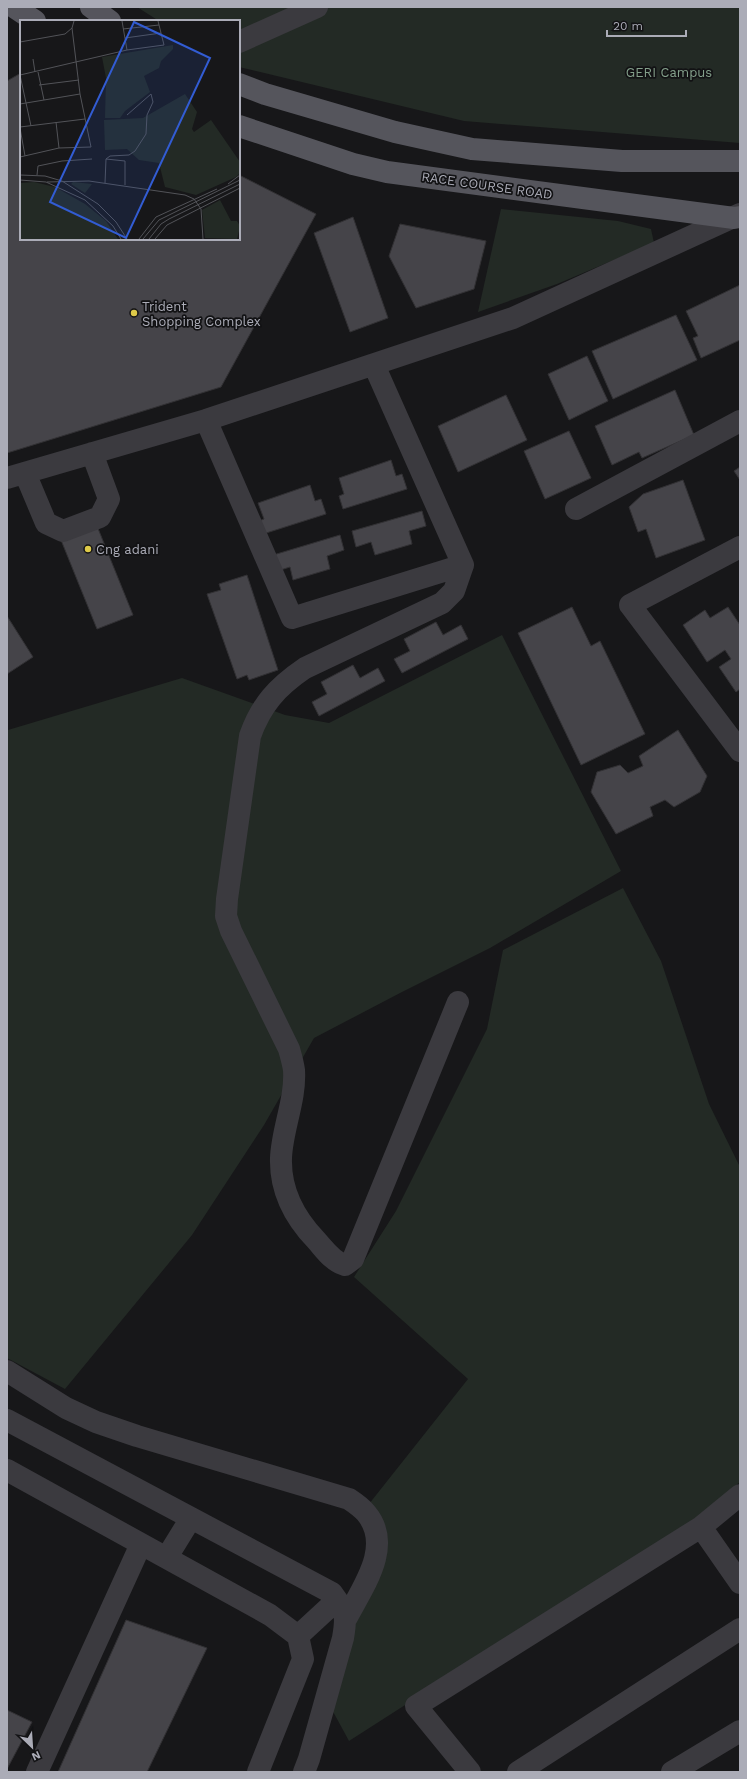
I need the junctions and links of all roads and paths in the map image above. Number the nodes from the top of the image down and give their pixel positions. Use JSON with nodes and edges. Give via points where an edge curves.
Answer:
{"nodes":[{"id":1,"x":14,"y":7,"type":"edge"},
{"id":2,"x":91,"y":7,"type":"edge"},
{"id":3,"x":317,"y":7,"type":"edge"},
{"id":4,"x":34,"y":20,"type":"edge"},
{"id":5,"x":109,"y":20,"type":"edge"},
{"id":6,"x":240,"y":42,"type":"edge"},
{"id":7,"x":240,"y":84,"type":"edge"},
{"id":8,"x":240,"y":126,"type":"edge"},
{"id":9,"x":740,"y":161,"type":"edge"},
{"id":10,"x":738,"y":216,"type":"edge"},
{"id":11,"x":374,"y":365,"type":"junction"},
{"id":12,"x":206,"y":420,"type":"junction"},
{"id":13,"x":740,"y":421,"type":"edge"},
{"id":14,"x":92,"y":453,"type":"junction"},
{"id":15,"x":16,"y":475,"type":"edge"},
{"id":16,"x":576,"y":510,"type":"dead end"},
{"id":17,"x":740,"y":547,"type":"edge"},
{"id":18,"x":463,"y":565,"type":"junction"},
{"id":19,"x":740,"y":751,"type":"edge"},
{"id":20,"x":458,"y":1002,"type":"dead end"},
{"id":21,"x":7,"y":1371,"type":"edge"},
{"id":22,"x":7,"y":1420,"type":"edge"},
{"id":23,"x":7,"y":1470,"type":"edge"},
{"id":24,"x":740,"y":1495,"type":"edge"},
{"id":25,"x":191,"y":1518,"type":"junction"},
{"id":26,"x":701,"y":1527,"type":"junction"},
{"id":27,"x":141,"y":1544,"type":"junction"},
{"id":28,"x":167,"y":1558,"type":"junction"},
{"id":29,"x":740,"y":1583,"type":"edge"},
{"id":30,"x":342,"y":1610,"type":"junction"},
{"id":31,"x":740,"y":1629,"type":"edge"},
{"id":32,"x":298,"y":1636,"type":"junction"},
{"id":33,"x":740,"y":1730,"type":"edge"},
{"id":34,"x":37,"y":1772,"type":"edge"},
{"id":35,"x":258,"y":1772,"type":"edge"},
{"id":36,"x":304,"y":1772,"type":"edge"},
{"id":37,"x":470,"y":1772,"type":"edge"},
{"id":38,"x":518,"y":1772,"type":"edge"},
{"id":39,"x":672,"y":1772,"type":"edge"}],
"edges":[{"from":1,"to":4,"type":"main road"},
{"from":2,"to":5,"type":"main road"},
{"from":3,"to":6,"type":"street"},
{"from":7,"to":9,"type":"main road","via":[[395,132],[472,149],[622,161]]},
{"from":8,"to":10,"type":"main road","name":"RACE COURSE ROAD","via":[[353,164],[387,172]]},
{"from":10,"to":11,"type":"street","via":[[513,318]]},
{"from":11,"to":12,"type":"street"},
{"from":11,"to":18,"type":"street"},
{"from":12,"to":14,"type":"street"},
{"from":12,"to":18,"type":"street","via":[[292,618]]},
{"from":13,"to":16,"type":"street"},
{"from":14,"to":15,"type":"street"},
{"from":14,"to":15,"type":"street","via":[[109,500],[100,517],[64,531],[46,523]]},
{"from":17,"to":19,"type":"street","via":[[630,605]]},
{"from":18,"to":20,"type":"street","via":[[454,591],[442,603],[304,668],[287,680],[257,717],[250,736],[226,916],[289,1049],[294,1070],[294,1084],[281,1158],[284,1185],[290,1206],[307,1231],[337,1263],[345,1265],[353,1259]]},
{"from":21,"to":30,"type":"street","via":[[66,1408],[96,1422],[349,1499],[366,1512],[377,1532],[377,1547],[374,1565]]},
{"from":22,"to":25,"type":"street"},
{"from":23,"to":27,"type":"street"},
{"from":24,"to":26,"type":"street"},
{"from":25,"to":28,"type":"street"},
{"from":25,"to":30,"type":"street","via":[[332,1593]]},
{"from":26,"to":29,"type":"street"},
{"from":26,"to":37,"type":"street","via":[[416,1706]]},
{"from":27,"to":28,"type":"street"},
{"from":27,"to":34,"type":"street"},
{"from":28,"to":32,"type":"street","via":[[270,1615]]},
{"from":30,"to":32,"type":"street"},
{"from":30,"to":36,"type":"street","via":[[344,1638]]},
{"from":31,"to":38,"type":"street"},
{"from":32,"to":35,"type":"street","via":[[303,1659]]},
{"from":33,"to":39,"type":"street"}]}
